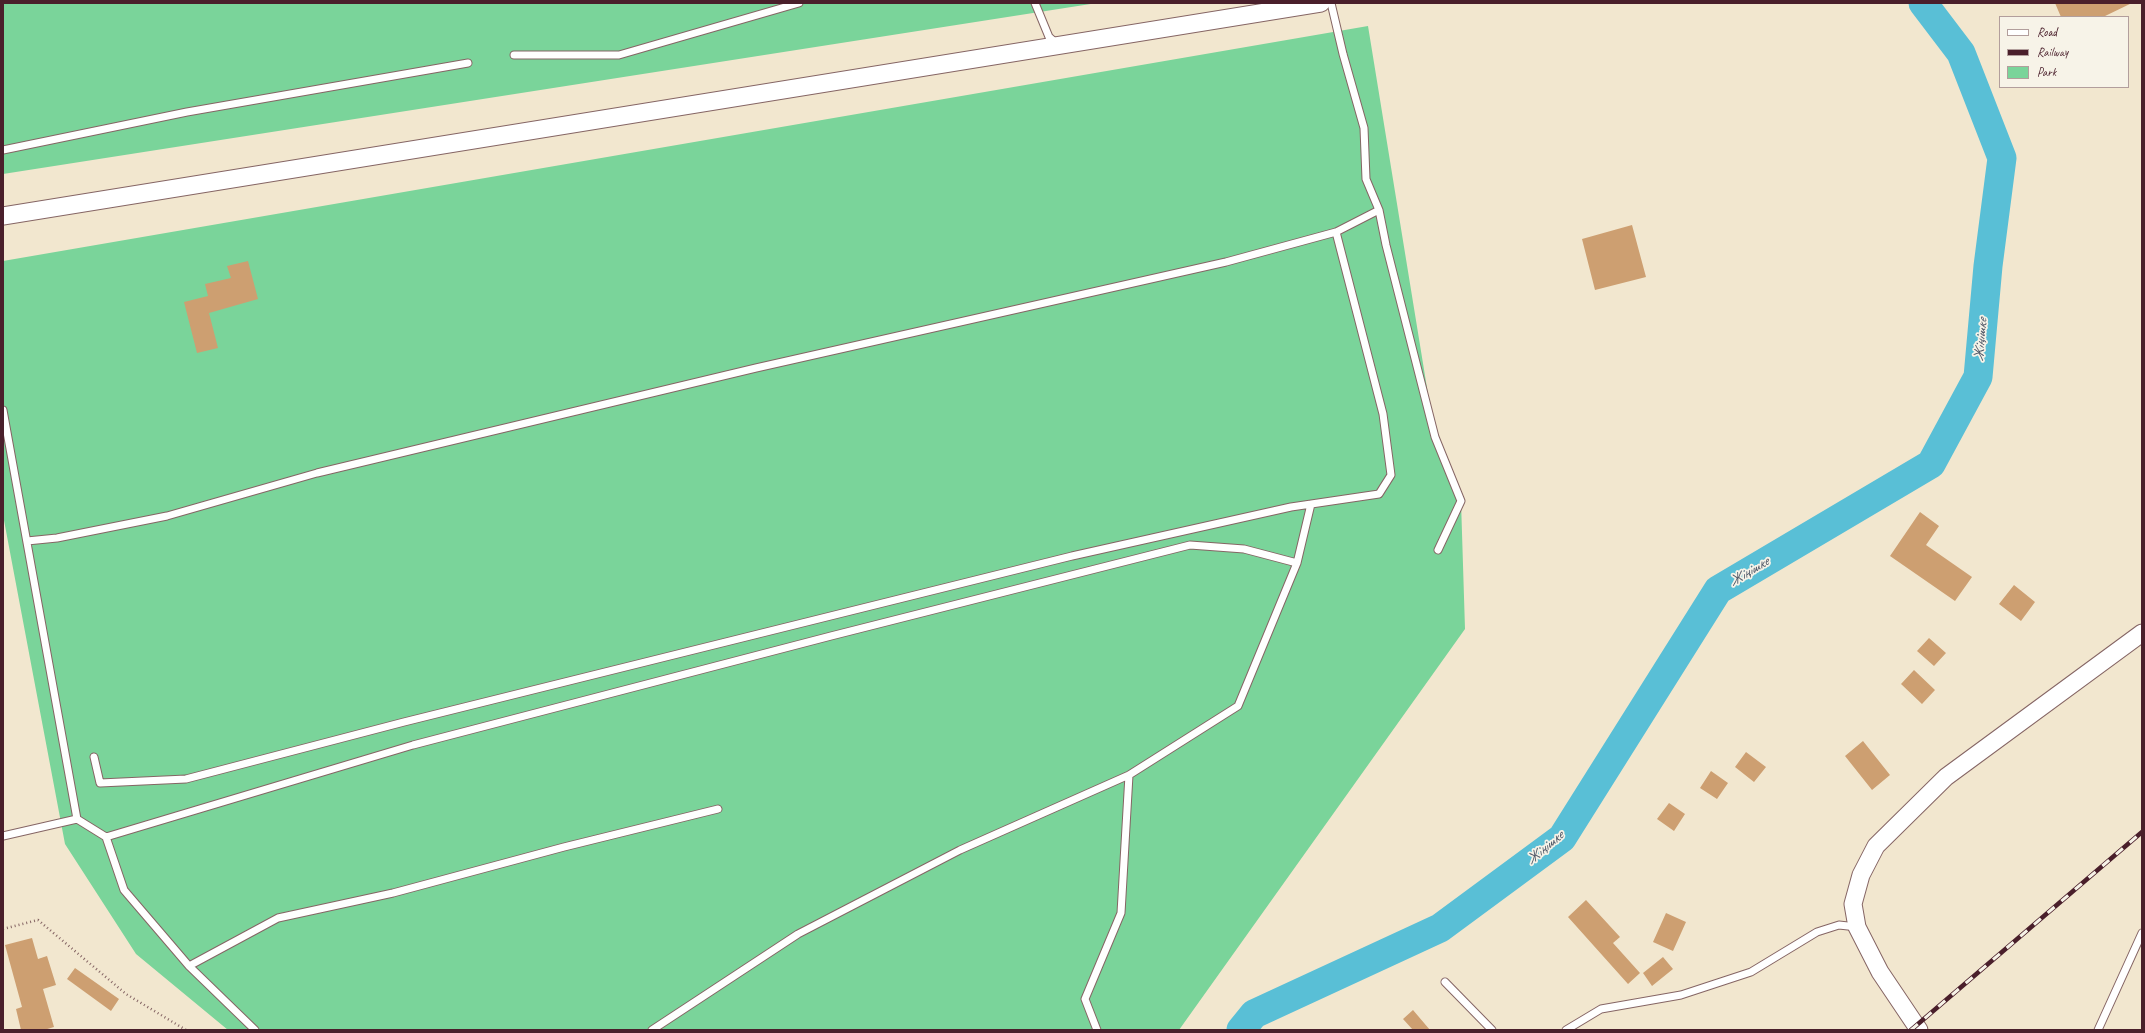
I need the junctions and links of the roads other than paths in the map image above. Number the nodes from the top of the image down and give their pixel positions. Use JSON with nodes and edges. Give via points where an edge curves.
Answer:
{"nodes":[{"id":1,"x":799,"y":3,"type":"edge"},
{"id":2,"x":1035,"y":3,"type":"edge"},
{"id":3,"x":1321,"y":3,"type":"edge"},
{"id":4,"x":1331,"y":3,"type":"edge"},
{"id":5,"x":1058,"y":46,"type":"junction"},
{"id":6,"x":514,"y":55,"type":"dead end"},
{"id":7,"x":468,"y":63,"type":"dead end"},
{"id":8,"x":3,"y":150,"type":"edge"},
{"id":9,"x":1379,"y":210,"type":"junction"},
{"id":10,"x":3,"y":216,"type":"edge"},
{"id":11,"x":1336,"y":232,"type":"junction"},
{"id":12,"x":3,"y":410,"type":"edge"},
{"id":13,"x":1311,"y":504,"type":"junction"},
{"id":14,"x":27,"y":541,"type":"junction"},
{"id":15,"x":1438,"y":550,"type":"dead end"},
{"id":16,"x":1297,"y":563,"type":"junction"},
{"id":17,"x":2142,"y":633,"type":"edge"},
{"id":18,"x":94,"y":757,"type":"dead end"},
{"id":19,"x":1129,"y":775,"type":"junction"},
{"id":20,"x":718,"y":808,"type":"dead end"},
{"id":21,"x":77,"y":819,"type":"junction"},
{"id":22,"x":3,"y":836,"type":"edge"},
{"id":23,"x":106,"y":837,"type":"junction"},
{"id":24,"x":1857,"y":927,"type":"junction"},
{"id":25,"x":2142,"y":933,"type":"edge"},
{"id":26,"x":189,"y":966,"type":"junction"},
{"id":27,"x":1445,"y":982,"type":"dead end"},
{"id":28,"x":255,"y":1030,"type":"edge"},
{"id":29,"x":652,"y":1030,"type":"edge"},
{"id":30,"x":1097,"y":1030,"type":"edge"},
{"id":31,"x":1492,"y":1030,"type":"edge"},
{"id":32,"x":1566,"y":1030,"type":"edge"},
{"id":33,"x":1919,"y":1030,"type":"edge"},
{"id":34,"x":2098,"y":1030,"type":"edge"}],
"edges":[{"from":1,"to":6,"type":"lane","via":[[619,56]]},
{"from":2,"to":5,"type":"lane","via":[[1049,37]]},
{"from":3,"to":5,"type":"street"},
{"from":4,"to":9,"type":"lane","via":[[1364,128],[1366,179]]},
{"from":5,"to":10,"type":"street"},
{"from":7,"to":8,"type":"lane","via":[[186,112]]},
{"from":9,"to":11,"type":"lane"},
{"from":9,"to":15,"type":"lane","via":[[1435,437],[1460,501]]},
{"from":11,"to":13,"type":"lane","via":[[1383,414],[1391,475],[1379,494]]},
{"from":11,"to":14,"type":"lane","via":[[1226,262],[764,366],[318,473],[167,516],[56,538]]},
{"from":12,"to":14,"type":"lane"},
{"from":13,"to":16,"type":"lane"},
{"from":13,"to":18,"type":"lane","via":[[1072,556],[186,778],[100,783]]},
{"from":14,"to":21,"type":"lane"},
{"from":16,"to":19,"type":"lane","via":[[1238,706]]},
{"from":16,"to":23,"type":"lane","via":[[1244,549],[1190,545],[413,745]]},
{"from":17,"to":24,"type":"street","via":[[1946,777],[1899,822],[1876,846],[1861,875],[1853,904]]},
{"from":19,"to":29,"type":"lane","via":[[960,850],[798,934]]},
{"from":19,"to":30,"type":"lane","via":[[1121,913],[1085,999]]},
{"from":20,"to":26,"type":"lane","via":[[393,893],[278,918]]},
{"from":21,"to":22,"type":"lane"},
{"from":21,"to":23,"type":"lane"},
{"from":23,"to":26,"type":"lane","via":[[124,890]]},
{"from":24,"to":32,"type":"lane","via":[[1839,925],[1817,932],[1751,972],[1680,995],[1601,1009]]},
{"from":24,"to":33,"type":"street","via":[[1880,972]]},
{"from":25,"to":34,"type":"lane"},
{"from":26,"to":28,"type":"lane"},
{"from":27,"to":31,"type":"lane"}]}
